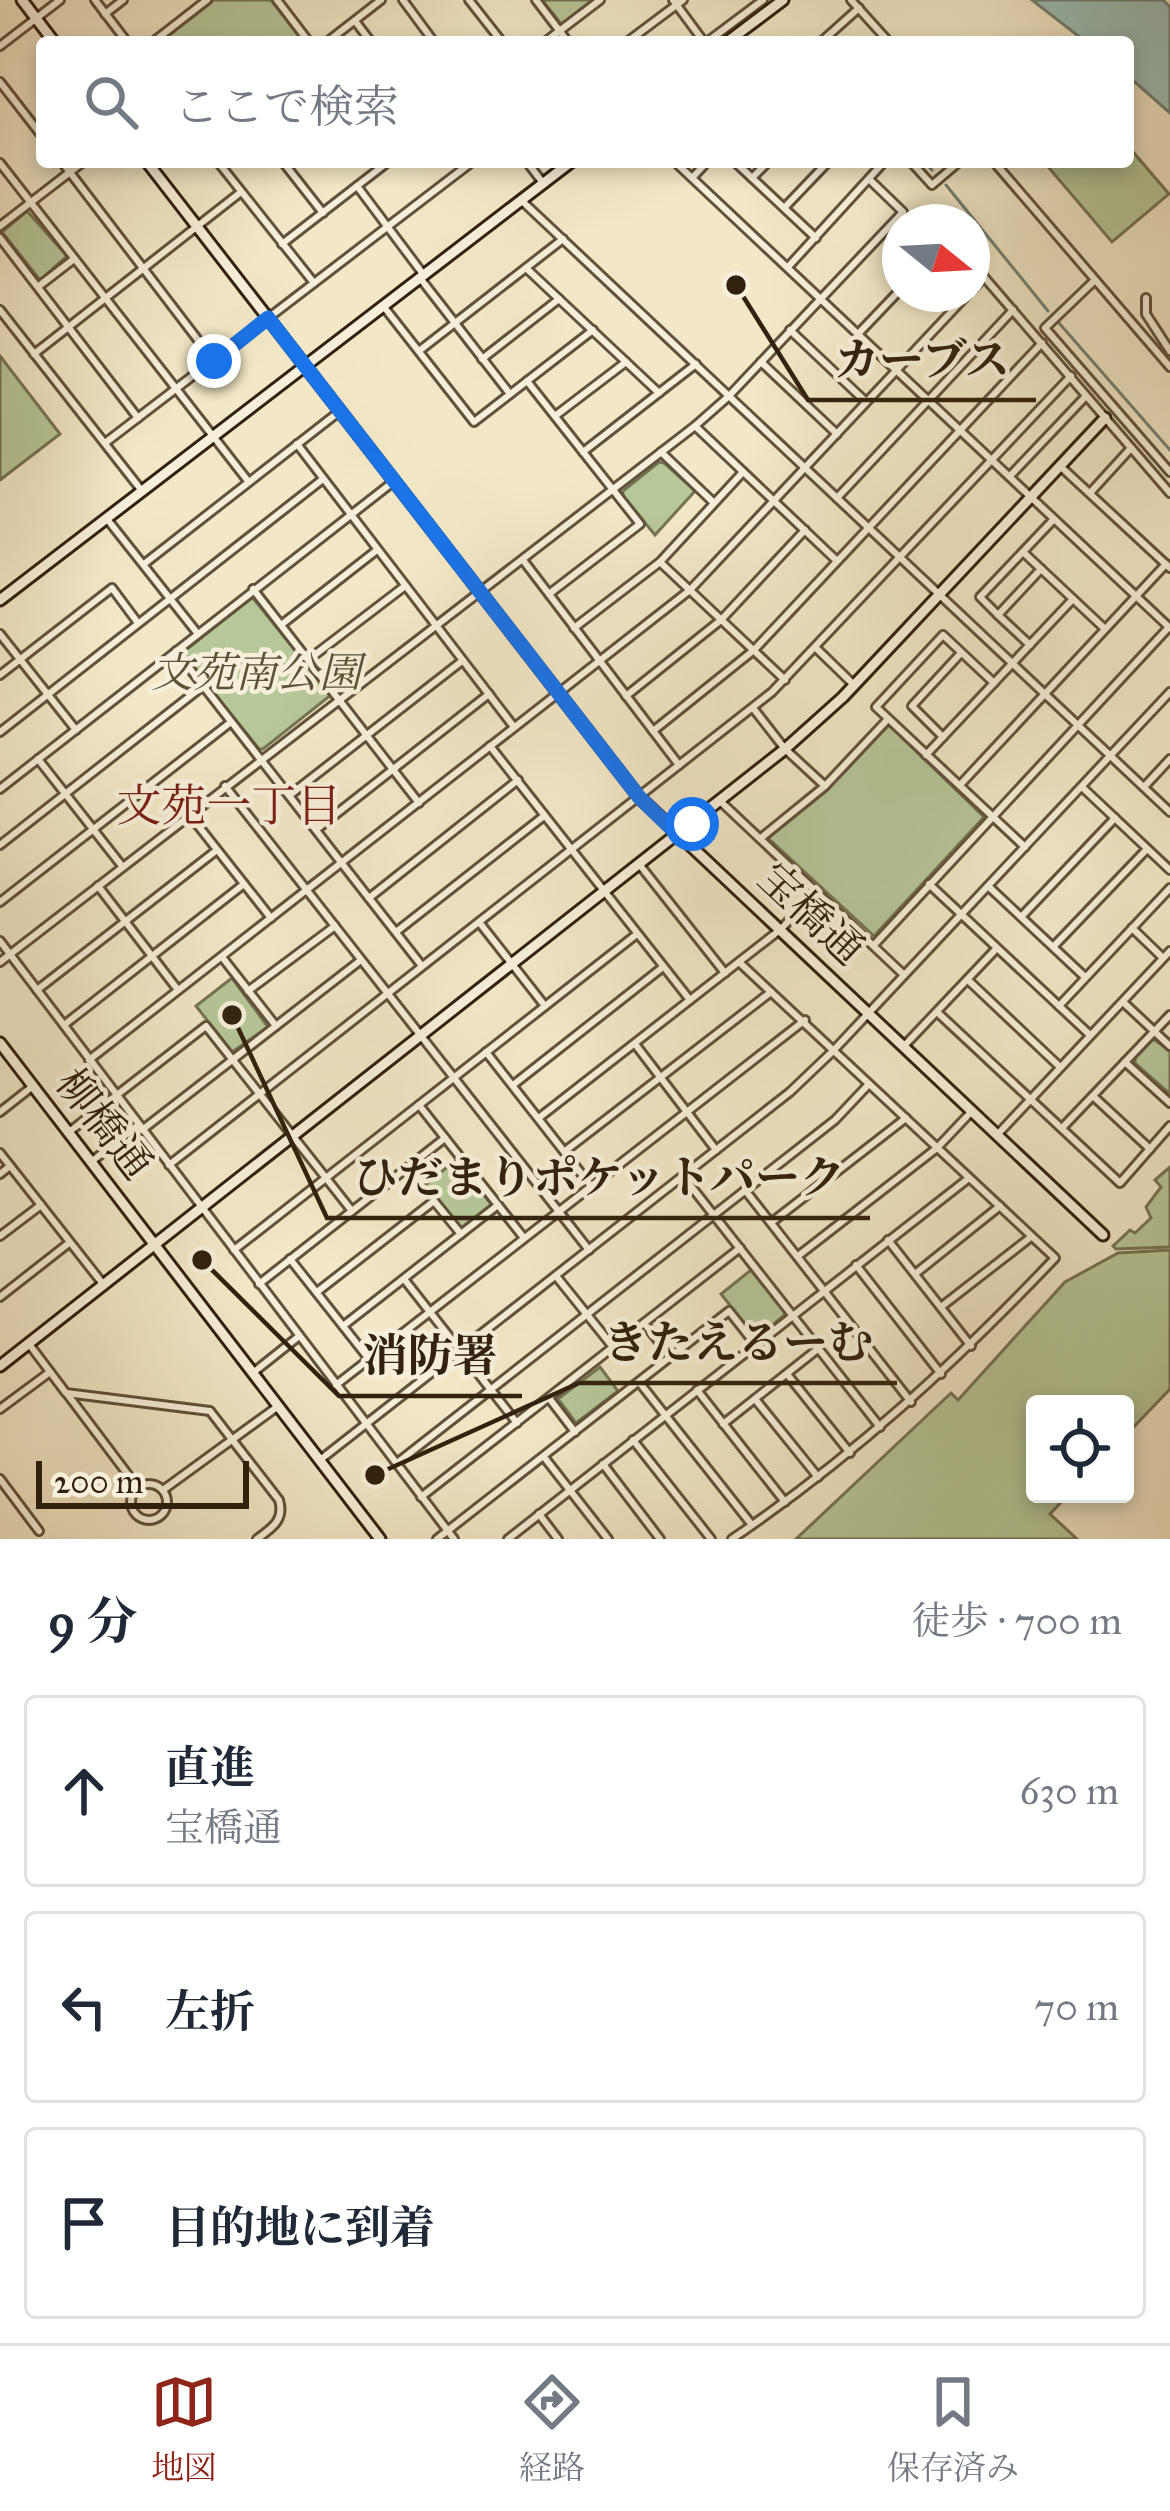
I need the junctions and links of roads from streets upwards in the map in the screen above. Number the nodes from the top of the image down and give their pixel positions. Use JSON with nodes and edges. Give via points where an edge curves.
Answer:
{"nodes":[{"id":1,"x":22,"y":0,"type":"edge"},
{"id":2,"x":60,"y":0,"type":"edge"},
{"id":3,"x":95,"y":0,"type":"edge"},
{"id":4,"x":123,"y":0,"type":"edge"},
{"id":5,"x":207,"y":0,"type":"edge"},
{"id":6,"x":381,"y":0,"type":"edge"},
{"id":7,"x":403,"y":0,"type":"edge"},
{"id":8,"x":469,"y":0,"type":"edge"},
{"id":9,"x":536,"y":0,"type":"edge"},
{"id":10,"x":599,"y":0,"type":"edge"},
{"id":11,"x":763,"y":0,"type":"edge"},
{"id":12,"x":783,"y":0,"type":"edge"},
{"id":13,"x":851,"y":0,"type":"edge"},
{"id":14,"x":283,"y":2,"type":"edge"},
{"id":15,"x":678,"y":2,"type":"edge"},
{"id":16,"x":859,"y":8,"type":"junction"},
{"id":17,"x":105,"y":14,"type":"junction"},
{"id":18,"x":36,"y":19,"type":"junction"},
{"id":19,"x":354,"y":21,"type":"junction"},
{"id":20,"x":559,"y":32,"type":"junction"},
{"id":21,"x":49,"y":36,"type":"edge"},
{"id":22,"x":122,"y":36,"type":"edge"},
{"id":23,"x":161,"y":36,"type":"edge"},
{"id":24,"x":305,"y":36,"type":"edge"},
{"id":25,"x":335,"y":36,"type":"edge"},
{"id":26,"x":366,"y":36,"type":"edge"},
{"id":27,"x":430,"y":36,"type":"edge"},
{"id":28,"x":497,"y":36,"type":"edge"},
{"id":29,"x":553,"y":36,"type":"edge"},
{"id":30,"x":563,"y":36,"type":"edge"},
{"id":31,"x":635,"y":36,"type":"edge"},
{"id":32,"x":702,"y":36,"type":"edge"},
{"id":33,"x":714,"y":36,"type":"edge"},
{"id":34,"x":735,"y":36,"type":"edge"},
{"id":35,"x":827,"y":36,"type":"edge"},
{"id":36,"x":884,"y":36,"type":"edge"},
{"id":37,"x":0,"y":46,"type":"edge"},
{"id":38,"x":0,"y":82,"type":"edge"},
{"id":39,"x":36,"y":128,"type":"edge"},
{"id":40,"x":0,"y":163,"type":"edge"},
{"id":41,"x":67,"y":168,"type":"edge"},
{"id":42,"x":75,"y":168,"type":"edge"},
{"id":43,"x":153,"y":168,"type":"edge"},
{"id":44,"x":224,"y":168,"type":"edge"},
{"id":45,"x":288,"y":168,"type":"edge"},
{"id":46,"x":296,"y":168,"type":"edge"},
{"id":47,"x":381,"y":168,"type":"edge"},
{"id":48,"x":464,"y":168,"type":"edge"},
{"id":49,"x":531,"y":168,"type":"edge"},
{"id":50,"x":563,"y":168,"type":"edge"},
{"id":51,"x":681,"y":168,"type":"edge"},
{"id":52,"x":701,"y":168,"type":"edge"},
{"id":53,"x":741,"y":168,"type":"edge"},
{"id":54,"x":762,"y":168,"type":"edge"},
{"id":55,"x":822,"y":168,"type":"edge"},
{"id":56,"x":879,"y":168,"type":"edge"},
{"id":57,"x":916,"y":168,"type":"edge"},
{"id":58,"x":952,"y":168,"type":"edge"},
{"id":59,"x":999,"y":168,"type":"edge"},
{"id":60,"x":70,"y":172,"type":"junction"},
{"id":61,"x":291,"y":172,"type":"junction"},
{"id":62,"x":692,"y":178,"type":"junction"},
{"id":63,"x":752,"y":178,"type":"junction"},
{"id":64,"x":870,"y":180,"type":"junction"},
{"id":65,"x":543,"y":184,"type":"junction"},
{"id":66,"x":357,"y":187,"type":"junction"},
{"id":67,"x":242,"y":192,"type":"junction"},
{"id":68,"x":522,"y":200,"type":"junction"},
{"id":69,"x":31,"y":202,"type":"junction"},
{"id":70,"x":895,"y":204,"type":"edge"},
{"id":71,"x":784,"y":208,"type":"junction"},
{"id":72,"x":323,"y":213,"type":"junction"},
{"id":73,"x":0,"y":226,"type":"edge"},
{"id":74,"x":198,"y":227,"type":"junction"},
{"id":75,"x":388,"y":227,"type":"junction"},
{"id":76,"x":882,"y":234,"type":"edge"},
{"id":77,"x":0,"y":238,"type":"edge"},
{"id":78,"x":816,"y":238,"type":"junction"},
{"id":79,"x":563,"y":239,"type":"junction"},
{"id":80,"x":282,"y":244,"type":"junction"},
{"id":81,"x":74,"y":259,"type":"junction"},
{"id":82,"x":526,"y":268,"type":"junction"},
{"id":83,"x":788,"y":268,"type":"junction"},
{"id":84,"x":143,"y":269,"type":"junction"},
{"id":85,"x":421,"y":276,"type":"junction"},
{"id":86,"x":1095,"y":280,"type":"junction"},
{"id":87,"x":314,"y":284,"type":"junction"},
{"id":88,"x":990,"y":284,"type":"edge"},
{"id":89,"x":38,"y":286,"type":"junction"},
{"id":90,"x":820,"y":298,"type":"junction"},
{"id":91,"x":1146,"y":298,"type":"dead end"},
{"id":92,"x":106,"y":299,"type":"junction"},
{"id":93,"x":560,"y":299,"type":"junction"},
{"id":94,"x":383,"y":306,"type":"junction"},
{"id":95,"x":882,"y":309,"type":"edge"},
{"id":96,"x":0,"y":310,"type":"edge"},
{"id":97,"x":1013,"y":310,"type":"junction"},
{"id":98,"x":951,"y":312,"type":"edge"},
{"id":99,"x":268,"y":318,"type":"junction"},
{"id":100,"x":454,"y":324,"type":"junction"},
{"id":101,"x":68,"y":327,"type":"junction"},
{"id":102,"x":592,"y":330,"type":"junction"},
{"id":103,"x":790,"y":330,"type":"junction"},
{"id":104,"x":858,"y":334,"type":"junction"},
{"id":105,"x":1042,"y":343,"type":"junction"},
{"id":106,"x":419,"y":351,"type":"junction"},
{"id":107,"x":1170,"y":351,"type":"edge"},
{"id":108,"x":34,"y":354,"type":"junction"},
{"id":109,"x":482,"y":359,"type":"junction"},
{"id":110,"x":214,"y":361,"type":"junction"},
{"id":111,"x":626,"y":362,"type":"junction"},
{"id":112,"x":760,"y":362,"type":"junction"},
{"id":113,"x":696,"y":364,"type":"junction"},
{"id":114,"x":305,"y":365,"type":"junction"},
{"id":115,"x":1170,"y":367,"type":"edge"},
{"id":116,"x":896,"y":370,"type":"junction"},
{"id":117,"x":1071,"y":376,"type":"junction"},
{"id":118,"x":527,"y":381,"type":"junction"},
{"id":119,"x":175,"y":390,"type":"junction"},
{"id":120,"x":659,"y":393,"type":"junction"},
{"id":121,"x":510,"y":394,"type":"junction"},
{"id":122,"x":729,"y":396,"type":"junction"},
{"id":123,"x":1087,"y":396,"type":"junction"},
{"id":124,"x":928,"y":400,"type":"junction"},
{"id":125,"x":866,"y":402,"type":"junction"},
{"id":126,"x":340,"y":411,"type":"junction"},
{"id":127,"x":555,"y":416,"type":"junction"},
{"id":128,"x":138,"y":418,"type":"junction"},
{"id":129,"x":1105,"y":418,"type":"junction"},
{"id":130,"x":695,"y":426,"type":"junction"},
{"id":131,"x":960,"y":430,"type":"junction"},
{"id":132,"x":837,"y":434,"type":"junction"},
{"id":133,"x":213,"y":438,"type":"junction"},
{"id":134,"x":104,"y":443,"type":"junction"},
{"id":135,"x":297,"y":444,"type":"junction"},
{"id":136,"x":1131,"y":448,"type":"junction"},
{"id":137,"x":583,"y":452,"type":"junction"},
{"id":138,"x":662,"y":452,"type":"junction"},
{"id":139,"x":992,"y":460,"type":"junction"},
{"id":140,"x":1060,"y":466,"type":"junction"},
{"id":141,"x":805,"y":467,"type":"junction"},
{"id":142,"x":743,"y":472,"type":"junction"},
{"id":143,"x":1170,"y":472,"type":"edge"},
{"id":144,"x":1010,"y":477,"type":"junction"},
{"id":145,"x":323,"y":479,"type":"junction"},
{"id":146,"x":248,"y":482,"type":"junction"},
{"id":147,"x":393,"y":482,"type":"junction"},
{"id":148,"x":613,"y":490,"type":"junction"},
{"id":149,"x":142,"y":491,"type":"junction"},
{"id":150,"x":1090,"y":493,"type":"junction"},
{"id":151,"x":1170,"y":493,"type":"edge"},
{"id":152,"x":837,"y":497,"type":"junction"},
{"id":153,"x":1031,"y":497,"type":"junction"},
{"id":154,"x":774,"y":502,"type":"junction"},
{"id":155,"x":714,"y":503,"type":"junction"},
{"id":156,"x":350,"y":515,"type":"junction"},
{"id":157,"x":106,"y":519,"type":"junction"},
{"id":158,"x":1054,"y":519,"type":"junction"},
{"id":159,"x":868,"y":527,"type":"junction"},
{"id":160,"x":805,"y":530,"type":"junction"},
{"id":161,"x":377,"y":550,"type":"junction"},
{"id":162,"x":1023,"y":552,"type":"junction"},
{"id":163,"x":901,"y":557,"type":"junction"},
{"id":164,"x":523,"y":560,"type":"junction"},
{"id":165,"x":837,"y":561,"type":"junction"},
{"id":166,"x":660,"y":562,"type":"junction"},
{"id":167,"x":144,"y":564,"type":"junction"},
{"id":168,"x":1168,"y":566,"type":"edge"},
{"id":169,"x":1041,"y":569,"type":"junction"},
{"id":170,"x":405,"y":586,"type":"junction"},
{"id":171,"x":253,"y":590,"type":"junction"},
{"id":172,"x":690,"y":590,"type":"junction"},
{"id":173,"x":480,"y":594,"type":"junction"},
{"id":174,"x":549,"y":594,"type":"junction"},
{"id":175,"x":939,"y":594,"type":"junction"},
{"id":176,"x":1136,"y":596,"type":"junction"},
{"id":177,"x":171,"y":599,"type":"junction"},
{"id":178,"x":1073,"y":599,"type":"junction"},
{"id":179,"x":0,"y":600,"type":"edge"},
{"id":180,"x":998,"y":615,"type":"junction"},
{"id":181,"x":722,"y":620,"type":"junction"},
{"id":182,"x":138,"y":623,"type":"junction"},
{"id":183,"x":280,"y":625,"type":"junction"},
{"id":184,"x":436,"y":627,"type":"junction"},
{"id":185,"x":1169,"y":627,"type":"edge"},
{"id":186,"x":574,"y":628,"type":"junction"},
{"id":187,"x":1105,"y":629,"type":"junction"},
{"id":188,"x":0,"y":634,"type":"edge"},
{"id":189,"x":198,"y":634,"type":"junction"},
{"id":190,"x":1030,"y":644,"type":"junction"},
{"id":191,"x":816,"y":648,"type":"junction"},
{"id":192,"x":754,"y":650,"type":"junction"},
{"id":193,"x":176,"y":651,"type":"junction"},
{"id":194,"x":962,"y":652,"type":"junction"},
{"id":195,"x":20,"y":660,"type":"junction"},
{"id":196,"x":308,"y":660,"type":"junction"},
{"id":197,"x":462,"y":661,"type":"junction"},
{"id":198,"x":600,"y":661,"type":"junction"},
{"id":199,"x":1013,"y":664,"type":"junction"},
{"id":200,"x":0,"y":675,"type":"edge"},
{"id":201,"x":785,"y":680,"type":"junction"},
{"id":202,"x":994,"y":683,"type":"junction"},
{"id":203,"x":854,"y":685,"type":"junction"},
{"id":204,"x":203,"y":686,"type":"junction"},
{"id":205,"x":1170,"y":692,"type":"edge"},
{"id":206,"x":488,"y":694,"type":"junction"},
{"id":207,"x":1045,"y":694,"type":"junction"},
{"id":208,"x":47,"y":695,"type":"junction"},
{"id":209,"x":556,"y":695,"type":"junction"},
{"id":210,"x":626,"y":696,"type":"junction"},
{"id":211,"x":339,"y":700,"type":"junction"},
{"id":212,"x":753,"y":707,"type":"junction"},
{"id":213,"x":888,"y":718,"type":"junction"},
{"id":214,"x":231,"y":722,"type":"junction"},
{"id":215,"x":1078,"y":724,"type":"junction"},
{"id":216,"x":514,"y":728,"type":"junction"},
{"id":217,"x":76,"y":730,"type":"junction"},
{"id":218,"x":652,"y":731,"type":"junction"},
{"id":219,"x":0,"y":732,"type":"edge"},
{"id":220,"x":367,"y":735,"type":"junction"},
{"id":221,"x":943,"y":737,"type":"junction"},
{"id":222,"x":490,"y":746,"type":"junction"},
{"id":223,"x":785,"y":749,"type":"junction"},
{"id":224,"x":926,"y":754,"type":"junction"},
{"id":225,"x":1111,"y":755,"type":"junction"},
{"id":226,"x":38,"y":759,"type":"junction"},
{"id":227,"x":260,"y":759,"type":"junction"},
{"id":228,"x":1170,"y":759,"type":"edge"},
{"id":229,"x":679,"y":766,"type":"junction"},
{"id":230,"x":393,"y":769,"type":"junction"},
{"id":231,"x":518,"y":780,"type":"junction"},
{"id":232,"x":225,"y":786,"type":"junction"},
{"id":233,"x":825,"y":786,"type":"junction"},
{"id":234,"x":959,"y":786,"type":"junction"},
{"id":235,"x":1082,"y":787,"type":"junction"},
{"id":236,"x":1144,"y":787,"type":"junction"},
{"id":237,"x":0,"y":789,"type":"edge"},
{"id":238,"x":66,"y":794,"type":"junction"},
{"id":239,"x":289,"y":796,"type":"junction"},
{"id":240,"x":639,"y":797,"type":"junction"},
{"id":241,"x":720,"y":801,"type":"junction"},
{"id":242,"x":419,"y":803,"type":"junction"},
{"id":243,"x":1170,"y":812,"type":"edge"},
{"id":244,"x":189,"y":814,"type":"junction"},
{"id":245,"x":544,"y":815,"type":"junction"},
{"id":246,"x":991,"y":815,"type":"junction"},
{"id":247,"x":1114,"y":818,"type":"junction"},
{"id":248,"x":93,"y":829,"type":"junction"},
{"id":249,"x":316,"y":830,"type":"junction"},
{"id":250,"x":677,"y":834,"type":"junction"},
{"id":251,"x":761,"y":838,"type":"junction"},
{"id":252,"x":0,"y":845,"type":"edge"},
{"id":253,"x":1024,"y":847,"type":"junction"},
{"id":254,"x":571,"y":849,"type":"junction"},
{"id":255,"x":1147,"y":849,"type":"junction"},
{"id":256,"x":217,"y":850,"type":"junction"},
{"id":257,"x":342,"y":864,"type":"junction"},
{"id":258,"x":639,"y":864,"type":"junction"},
{"id":259,"x":122,"y":866,"type":"junction"},
{"id":260,"x":1170,"y":871,"type":"edge"},
{"id":261,"x":244,"y":884,"type":"junction"},
{"id":262,"x":928,"y":884,"type":"junction"},
{"id":263,"x":98,"y":886,"type":"junction"},
{"id":264,"x":988,"y":886,"type":"junction"},
{"id":265,"x":1170,"y":888,"type":"edge"},
{"id":266,"x":307,"y":890,"type":"junction"},
{"id":267,"x":604,"y":891,"type":"junction"},
{"id":268,"x":817,"y":891,"type":"junction"},
{"id":269,"x":369,"y":898,"type":"junction"},
{"id":270,"x":0,"y":902,"type":"edge"},
{"id":271,"x":960,"y":914,"type":"junction"},
{"id":272,"x":1022,"y":916,"type":"junction"},
{"id":273,"x":271,"y":918,"type":"junction"},
{"id":274,"x":125,"y":922,"type":"junction"},
{"id":275,"x":479,"y":922,"type":"junction"},
{"id":276,"x":334,"y":926,"type":"junction"},
{"id":277,"x":1132,"y":928,"type":"junction"},
{"id":278,"x":781,"y":929,"type":"junction"},
{"id":279,"x":396,"y":932,"type":"junction"},
{"id":280,"x":637,"y":934,"type":"junction"},
{"id":281,"x":0,"y":941,"type":"edge"},
{"id":282,"x":874,"y":945,"type":"junction"},
{"id":283,"x":1054,"y":946,"type":"junction"},
{"id":284,"x":997,"y":949,"type":"junction"},
{"id":285,"x":10,"y":954,"type":"junction"},
{"id":286,"x":1167,"y":954,"type":"edge"},
{"id":287,"x":153,"y":956,"type":"junction"},
{"id":288,"x":221,"y":956,"type":"junction"},
{"id":289,"x":361,"y":960,"type":"junction"},
{"id":290,"x":0,"y":962,"type":"edge"},
{"id":291,"x":740,"y":962,"type":"junction"},
{"id":292,"x":512,"y":964,"type":"junction"},
{"id":293,"x":422,"y":967,"type":"junction"},
{"id":294,"x":663,"y":967,"type":"junction"},
{"id":295,"x":725,"y":974,"type":"junction"},
{"id":296,"x":903,"y":974,"type":"junction"},
{"id":297,"x":1085,"y":977,"type":"junction"},
{"id":298,"x":968,"y":980,"type":"junction"},
{"id":299,"x":37,"y":990,"type":"junction"},
{"id":300,"x":178,"y":991,"type":"junction"},
{"id":301,"x":248,"y":991,"type":"junction"},
{"id":302,"x":772,"y":991,"type":"junction"},
{"id":303,"x":388,"y":994,"type":"junction"},
{"id":304,"x":690,"y":1000,"type":"junction"},
{"id":305,"x":1123,"y":1002,"type":"junction"},
{"id":306,"x":545,"y":1006,"type":"junction"},
{"id":307,"x":1059,"y":1006,"type":"junction"},
{"id":308,"x":937,"y":1012,"type":"junction"},
{"id":309,"x":868,"y":1013,"type":"junction"},
{"id":310,"x":1170,"y":1015,"type":"edge"},
{"id":311,"x":805,"y":1020,"type":"junction"},
{"id":312,"x":64,"y":1025,"type":"junction"},
{"id":313,"x":276,"y":1026,"type":"junction"},
{"id":314,"x":1155,"y":1031,"type":"junction"},
{"id":315,"x":420,"y":1035,"type":"junction"},
{"id":316,"x":1090,"y":1035,"type":"junction"},
{"id":317,"x":0,"y":1043,"type":"edge"},
{"id":318,"x":634,"y":1044,"type":"junction"},
{"id":319,"x":904,"y":1046,"type":"junction"},
{"id":320,"x":1170,"y":1046,"type":"edge"},
{"id":321,"x":833,"y":1051,"type":"junction"},
{"id":322,"x":487,"y":1052,"type":"junction"},
{"id":323,"x":89,"y":1060,"type":"junction"},
{"id":324,"x":233,"y":1060,"type":"junction"},
{"id":325,"x":1125,"y":1062,"type":"junction"},
{"id":326,"x":1060,"y":1066,"type":"junction"},
{"id":327,"x":662,"y":1076,"type":"junction"},
{"id":328,"x":453,"y":1077,"type":"junction"},
{"id":329,"x":513,"y":1084,"type":"junction"},
{"id":330,"x":869,"y":1084,"type":"junction"},
{"id":331,"x":33,"y":1086,"type":"junction"},
{"id":332,"x":259,"y":1094,"type":"junction"},
{"id":333,"x":116,"y":1095,"type":"junction"},
{"id":334,"x":1093,"y":1096,"type":"junction"},
{"id":335,"x":1030,"y":1099,"type":"junction"},
{"id":336,"x":1170,"y":1103,"type":"edge"},
{"id":337,"x":418,"y":1104,"type":"junction"},
{"id":338,"x":972,"y":1111,"type":"junction"},
{"id":339,"x":0,"y":1112,"type":"edge"},
{"id":340,"x":685,"y":1112,"type":"junction"},
{"id":341,"x":540,"y":1118,"type":"junction"},
{"id":342,"x":906,"y":1118,"type":"junction"},
{"id":343,"x":1170,"y":1126,"type":"edge"},
{"id":344,"x":140,"y":1128,"type":"junction"},
{"id":345,"x":1063,"y":1128,"type":"junction"},
{"id":346,"x":69,"y":1132,"type":"junction"},
{"id":347,"x":998,"y":1134,"type":"junction"},
{"id":348,"x":292,"y":1135,"type":"junction"},
{"id":349,"x":445,"y":1138,"type":"junction"},
{"id":350,"x":938,"y":1148,"type":"junction"},
{"id":351,"x":1150,"y":1149,"type":"junction"},
{"id":352,"x":716,"y":1150,"type":"junction"},
{"id":353,"x":565,"y":1151,"type":"junction"},
{"id":354,"x":0,"y":1153,"type":"edge"},
{"id":355,"x":91,"y":1162,"type":"junction"},
{"id":356,"x":169,"y":1165,"type":"junction"},
{"id":357,"x":10,"y":1166,"type":"junction"},
{"id":358,"x":0,"y":1174,"type":"edge"},
{"id":359,"x":683,"y":1176,"type":"junction"},
{"id":360,"x":325,"y":1177,"type":"junction"},
{"id":361,"x":969,"y":1178,"type":"junction"},
{"id":362,"x":592,"y":1186,"type":"junction"},
{"id":363,"x":746,"y":1190,"type":"junction"},
{"id":364,"x":40,"y":1204,"type":"junction"},
{"id":365,"x":498,"y":1205,"type":"junction"},
{"id":366,"x":1000,"y":1206,"type":"junction"},
{"id":367,"x":201,"y":1209,"type":"junction"},
{"id":368,"x":352,"y":1211,"type":"junction"},
{"id":369,"x":559,"y":1212,"type":"junction"},
{"id":370,"x":714,"y":1214,"type":"junction"},
{"id":371,"x":772,"y":1222,"type":"junction"},
{"id":372,"x":461,"y":1234,"type":"junction"},
{"id":373,"x":1103,"y":1234,"type":"dead end"},
{"id":374,"x":0,"y":1236,"type":"edge"},
{"id":375,"x":1031,"y":1237,"type":"junction"},
{"id":376,"x":524,"y":1238,"type":"junction"},
{"id":377,"x":888,"y":1240,"type":"junction"},
{"id":378,"x":69,"y":1243,"type":"junction"},
{"id":379,"x":154,"y":1244,"type":"junction"},
{"id":380,"x":740,"y":1248,"type":"junction"},
{"id":381,"x":232,"y":1250,"type":"junction"},
{"id":382,"x":589,"y":1250,"type":"junction"},
{"id":383,"x":798,"y":1256,"type":"junction"},
{"id":384,"x":290,"y":1259,"type":"junction"},
{"id":385,"x":856,"y":1265,"type":"junction"},
{"id":386,"x":915,"y":1274,"type":"junction"},
{"id":387,"x":556,"y":1276,"type":"junction"},
{"id":388,"x":404,"y":1278,"type":"junction"},
{"id":389,"x":103,"y":1284,"type":"junction"},
{"id":390,"x":259,"y":1284,"type":"junction"},
{"id":391,"x":825,"y":1290,"type":"junction"},
{"id":392,"x":317,"y":1292,"type":"junction"},
{"id":393,"x":0,"y":1297,"type":"edge"},
{"id":394,"x":941,"y":1307,"type":"junction"},
{"id":395,"x":430,"y":1312,"type":"junction"},
{"id":396,"x":586,"y":1315,"type":"junction"},
{"id":397,"x":793,"y":1315,"type":"junction"},
{"id":398,"x":644,"y":1323,"type":"junction"},
{"id":399,"x":343,"y":1326,"type":"junction"},
{"id":400,"x":298,"y":1337,"type":"junction"},
{"id":401,"x":29,"y":1344,"type":"junction"},
{"id":402,"x":755,"y":1344,"type":"junction"},
{"id":403,"x":971,"y":1346,"type":"junction"},
{"id":404,"x":613,"y":1347,"type":"junction"},
{"id":405,"x":819,"y":1348,"type":"junction"},
{"id":406,"x":460,"y":1351,"type":"junction"},
{"id":407,"x":671,"y":1357,"type":"junction"},
{"id":408,"x":369,"y":1359,"type":"junction"},
{"id":409,"x":0,"y":1366,"type":"edge"},
{"id":410,"x":50,"y":1372,"type":"junction"},
{"id":411,"x":254,"y":1373,"type":"junction"},
{"id":412,"x":787,"y":1374,"type":"junction"},
{"id":413,"x":941,"y":1374,"type":"junction"},
{"id":414,"x":639,"y":1382,"type":"junction"},
{"id":415,"x":336,"y":1385,"type":"junction"},
{"id":416,"x":491,"y":1389,"type":"junction"},
{"id":417,"x":697,"y":1390,"type":"junction"},
{"id":418,"x":66,"y":1393,"type":"junction"},
{"id":419,"x":549,"y":1398,"type":"junction"},
{"id":420,"x":755,"y":1399,"type":"junction"},
{"id":421,"x":911,"y":1402,"type":"junction"},
{"id":422,"x":279,"y":1406,"type":"junction"},
{"id":423,"x":0,"y":1409,"type":"edge"},
{"id":424,"x":665,"y":1414,"type":"junction"},
{"id":425,"x":517,"y":1423,"type":"junction"},
{"id":426,"x":367,"y":1424,"type":"junction"},
{"id":427,"x":723,"y":1424,"type":"junction"},
{"id":428,"x":880,"y":1427,"type":"junction"},
{"id":429,"x":575,"y":1432,"type":"junction"},
{"id":430,"x":233,"y":1438,"type":"junction"},
{"id":431,"x":633,"y":1439,"type":"junction"},
{"id":432,"x":850,"y":1454,"type":"junction"},
{"id":433,"x":543,"y":1456,"type":"junction"},
{"id":434,"x":320,"y":1461,"type":"junction"},
{"id":435,"x":397,"y":1463,"type":"junction"},
{"id":436,"x":603,"y":1464,"type":"junction"},
{"id":437,"x":818,"y":1478,"type":"junction"},
{"id":438,"x":0,"y":1479,"type":"edge"},
{"id":439,"x":138,"y":1487,"type":"junction"},
{"id":440,"x":164,"y":1490,"type":"junction"},
{"id":441,"x":570,"y":1490,"type":"junction"},
{"id":442,"x":422,"y":1497,"type":"junction"},
{"id":443,"x":784,"y":1502,"type":"junction"},
{"id":444,"x":539,"y":1514,"type":"junction"},
{"id":445,"x":752,"y":1526,"type":"junction"},
{"id":446,"x":39,"y":1531,"type":"dead end"},
{"id":447,"x":448,"y":1531,"type":"junction"},
{"id":448,"x":257,"y":1539,"type":"edge"},
{"id":449,"x":380,"y":1539,"type":"edge"},
{"id":450,"x":437,"y":1539,"type":"edge"},
{"id":451,"x":454,"y":1539,"type":"edge"},
{"id":452,"x":508,"y":1539,"type":"edge"},
{"id":453,"x":558,"y":1539,"type":"edge"},
{"id":454,"x":608,"y":1539,"type":"edge"},
{"id":455,"x":660,"y":1539,"type":"edge"},
{"id":456,"x":710,"y":1539,"type":"edge"},
{"id":457,"x":732,"y":1539,"type":"edge"}],
"edges":[{"from":1,"to":18,"type":"street"},
{"from":2,"to":18,"type":"street"},
{"from":3,"to":17,"type":"street"},
{"from":4,"to":17,"type":"street"},
{"from":5,"to":23,"type":"street"},
{"from":6,"to":19,"type":"street"},
{"from":7,"to":27,"type":"street"},
{"from":8,"to":28,"type":"street"},
{"from":9,"to":20,"type":"street"},
{"from":10,"to":20,"type":"street"},
{"from":11,"to":33,"type":"street"},
{"from":12,"to":34,"type":"street"},
{"from":13,"to":16,"type":"street"},
{"from":14,"to":24,"type":"street"},
{"from":15,"to":31,"type":"street"},
{"from":15,"to":32,"type":"street"},
{"from":16,"to":35,"type":"street"},
{"from":16,"to":36,"type":"street"},
{"from":17,"to":22,"type":"street"},
{"from":18,"to":21,"type":"street"},
{"from":18,"to":37,"type":"street"},
{"from":19,"to":25,"type":"street"},
{"from":19,"to":26,"type":"street"},
{"from":20,"to":29,"type":"street"},
{"from":20,"to":30,"type":"street"},
{"from":38,"to":39,"type":"street"},
{"from":40,"to":69,"type":"street"},
{"from":41,"to":60,"type":"street"},
{"from":42,"to":60,"type":"street"},
{"from":43,"to":74,"type":"street","name":"宝橋通"},
{"from":44,"to":67,"type":"street"},
{"from":45,"to":61,"type":"street"},
{"from":46,"to":61,"type":"street"},
{"from":47,"to":66,"type":"street"},
{"from":48,"to":75,"type":"street"},
{"from":49,"to":65,"type":"street"},
{"from":50,"to":65,"type":"street"},
{"from":51,"to":62,"type":"street"},
{"from":52,"to":62,"type":"street"},
{"from":53,"to":63,"type":"street"},
{"from":54,"to":63,"type":"street"},
{"from":55,"to":71,"type":"street"},
{"from":56,"to":64,"type":"street"},
{"from":57,"to":58,"type":"street","via":[[932,185]]},
{"from":59,"to":86,"type":"street"},
{"from":60,"to":69,"type":"street"},
{"from":60,"to":84,"type":"street"},
{"from":61,"to":72,"type":"street"},
{"from":62,"to":83,"type":"street"},
{"from":63,"to":71,"type":"street"},
{"from":64,"to":70,"type":"street"},
{"from":64,"to":78,"type":"street"},
{"from":65,"to":68,"type":"street"},
{"from":66,"to":72,"type":"street"},
{"from":66,"to":75,"type":"street"},
{"from":67,"to":74,"type":"street"},
{"from":67,"to":80,"type":"street"},
{"from":68,"to":79,"type":"street"},
{"from":68,"to":85,"type":"street"},
{"from":69,"to":73,"type":"street"},
{"from":69,"to":81,"type":"street"},
{"from":71,"to":78,"type":"street"},
{"from":72,"to":80,"type":"street"},
{"from":74,"to":84,"type":"street"},
{"from":74,"to":99,"type":"street","name":"宝橋通"},
{"from":75,"to":85,"type":"street"},
{"from":75,"to":87,"type":"street"},
{"from":76,"to":90,"type":"street"},
{"from":77,"to":89,"type":"street"},
{"from":78,"to":83,"type":"street"},
{"from":79,"to":82,"type":"street"},
{"from":79,"to":113,"type":"street"},
{"from":80,"to":87,"type":"street"},
{"from":81,"to":89,"type":"street"},
{"from":81,"to":92,"type":"street"},
{"from":82,"to":93,"type":"street"},
{"from":82,"to":100,"type":"street"},
{"from":83,"to":90,"type":"street"},
{"from":84,"to":92,"type":"street"},
{"from":84,"to":110,"type":"street"},
{"from":85,"to":94,"type":"street"},
{"from":85,"to":100,"type":"street"},
{"from":86,"to":115,"type":"street"},
{"from":86,"to":143,"type":"street","via":[[1045,328]]},
{"from":87,"to":99,"type":"street"},
{"from":88,"to":97,"type":"street"},
{"from":89,"to":101,"type":"street"},
{"from":90,"to":103,"type":"street"},
{"from":90,"to":104,"type":"street"},
{"from":91,"to":107,"type":"street","via":[[1146,314]]},
{"from":92,"to":101,"type":"street"},
{"from":92,"to":119,"type":"street"},
{"from":93,"to":102,"type":"street"},
{"from":93,"to":109,"type":"street"},
{"from":94,"to":106,"type":"street"},
{"from":94,"to":114,"type":"street"},
{"from":95,"to":104,"type":"street"},
{"from":96,"to":108,"type":"street"},
{"from":97,"to":105,"type":"street"},
{"from":97,"to":124,"type":"street"},
{"from":98,"to":116,"type":"street"},
{"from":99,"to":110,"type":"street"},
{"from":99,"to":114,"type":"street","name":"宝橋通"},
{"from":100,"to":106,"type":"street"},
{"from":100,"to":109,"type":"street"},
{"from":101,"to":108,"type":"street"},
{"from":101,"to":128,"type":"street"},
{"from":102,"to":111,"type":"street"},
{"from":102,"to":118,"type":"street"},
{"from":103,"to":112,"type":"street"},
{"from":103,"to":125,"type":"street"},
{"from":104,"to":116,"type":"street"},
{"from":105,"to":117,"type":"street"},
{"from":105,"to":131,"type":"street"},
{"from":106,"to":121,"type":"street","via":[[474,422]]},
{"from":108,"to":134,"type":"street"},
{"from":109,"to":121,"type":"street"},
{"from":110,"to":119,"type":"street"},
{"from":111,"to":120,"type":"street"},
{"from":111,"to":127,"type":"street"},
{"from":112,"to":122,"type":"street"},
{"from":112,"to":132,"type":"street"},
{"from":113,"to":120,"type":"street"},
{"from":113,"to":122,"type":"street"},
{"from":114,"to":126,"type":"street","name":"宝橋通"},
{"from":114,"to":133,"type":"street"},
{"from":116,"to":124,"type":"street"},
{"from":116,"to":125,"type":"street"},
{"from":117,"to":123,"type":"street"},
{"from":117,"to":139,"type":"street"},
{"from":118,"to":121,"type":"street"},
{"from":118,"to":127,"type":"street"},
{"from":119,"to":128,"type":"street"},
{"from":119,"to":133,"type":"street"},
{"from":120,"to":137,"type":"street"},
{"from":122,"to":130,"type":"street"},
{"from":122,"to":141,"type":"street"},
{"from":123,"to":129,"type":"street"},
{"from":123,"to":144,"type":"street"},
{"from":124,"to":131,"type":"street"},
{"from":124,"to":152,"type":"street"},
{"from":125,"to":132,"type":"street"},
{"from":126,"to":135,"type":"street"},
{"from":126,"to":147,"type":"street","name":"宝橋通"},
{"from":127,"to":137,"type":"street"},
{"from":128,"to":134,"type":"street"},
{"from":129,"to":136,"type":"street"},
{"from":129,"to":140,"type":"street"},
{"from":130,"to":138,"type":"street"},
{"from":130,"to":142,"type":"street"},
{"from":131,"to":139,"type":"street"},
{"from":131,"to":159,"type":"street"},
{"from":132,"to":141,"type":"street"},
{"from":133,"to":146,"type":"street"},
{"from":133,"to":149,"type":"street"},
{"from":134,"to":149,"type":"street"},
{"from":135,"to":145,"type":"street"},
{"from":135,"to":146,"type":"street"},
{"from":136,"to":150,"type":"street"},
{"from":136,"to":151,"type":"street"},
{"from":137,"to":148,"type":"street"},
{"from":138,"to":148,"type":"street"},
{"from":138,"to":155,"type":"street"},
{"from":139,"to":144,"type":"street"},
{"from":139,"to":163,"type":"street"},
{"from":140,"to":150,"type":"street"},
{"from":140,"to":153,"type":"street"},
{"from":141,"to":152,"type":"street"},
{"from":141,"to":154,"type":"street"},
{"from":142,"to":154,"type":"street"},
{"from":142,"to":155,"type":"street"},
{"from":144,"to":153,"type":"street"},
{"from":145,"to":156,"type":"street"},
{"from":145,"to":177,"type":"street"},
{"from":146,"to":167,"type":"street"},
{"from":147,"to":156,"type":"street"},
{"from":147,"to":173,"type":"street","name":"宝橋通"},
{"from":148,"to":164,"type":"street"},
{"from":148,"to":174,"type":"street","via":[[640,524]]},
{"from":149,"to":157,"type":"street"},
{"from":150,"to":168,"type":"street"},
{"from":152,"to":159,"type":"street"},
{"from":153,"to":158,"type":"street"},
{"from":153,"to":175,"type":"street"},
{"from":154,"to":160,"type":"street"},
{"from":154,"to":172,"type":"street"},
{"from":155,"to":166,"type":"street"},
{"from":156,"to":161,"type":"street"},
{"from":156,"to":171,"type":"street"},
{"from":157,"to":167,"type":"street"},
{"from":157,"to":179,"type":"street"},
{"from":158,"to":162,"type":"street"},
{"from":158,"to":176,"type":"street"},
{"from":159,"to":163,"type":"street"},
{"from":159,"to":165,"type":"street"},
{"from":160,"to":165,"type":"street"},
{"from":160,"to":181,"type":"street"},
{"from":161,"to":170,"type":"street"},
{"from":161,"to":183,"type":"street"},
{"from":162,"to":169,"type":"street"},
{"from":162,"to":180,"type":"street","via":[[980,597]]},
{"from":163,"to":175,"type":"street"},
{"from":163,"to":191,"type":"street"},
{"from":164,"to":173,"type":"street"},
{"from":164,"to":174,"type":"street"},
{"from":165,"to":192,"type":"street"},
{"from":166,"to":172,"type":"street"},
{"from":166,"to":186,"type":"street"},
{"from":167,"to":177,"type":"street"},
{"from":168,"to":176,"type":"street"},
{"from":169,"to":178,"type":"street"},
{"from":169,"to":180,"type":"street"},
{"from":170,"to":184,"type":"street"},
{"from":170,"to":196,"type":"street"},
{"from":171,"to":183,"type":"street"},
{"from":171,"to":189,"type":"street"},
{"from":172,"to":181,"type":"street"},
{"from":172,"to":198,"type":"street"},
{"from":173,"to":184,"type":"street"},
{"from":173,"to":209,"type":"street","name":"宝橋通"},
{"from":174,"to":186,"type":"street"},
{"from":175,"to":199,"type":"street"},
{"from":175,"to":203,"type":"street"},
{"from":176,"to":185,"type":"street"},
{"from":176,"to":187,"type":"street"},
{"from":177,"to":182,"type":"street"},
{"from":177,"to":189,"type":"street"},
{"from":178,"to":187,"type":"street"},
{"from":178,"to":190,"type":"street"},
{"from":180,"to":190,"type":"street"},
{"from":181,"to":192,"type":"street"},
{"from":181,"to":210,"type":"street"},
{"from":182,"to":195,"type":"street","via":[[112,588]]},
{"from":182,"to":208,"type":"street"},
{"from":183,"to":196,"type":"street"},
{"from":184,"to":197,"type":"street"},
{"from":184,"to":211,"type":"street"},
{"from":185,"to":215,"type":"street"},
{"from":186,"to":198,"type":"street"},
{"from":187,"to":207,"type":"street"},
{"from":188,"to":195,"type":"street"},
{"from":189,"to":193,"type":"street"},
{"from":190,"to":199,"type":"street"},
{"from":191,"to":201,"type":"street"},
{"from":191,"to":203,"type":"street"},
{"from":192,"to":201,"type":"street"},
{"from":192,"to":218,"type":"street"},
{"from":193,"to":204,"type":"street"},
{"from":193,"to":217,"type":"street"},
{"from":194,"to":202,"type":"street"},
{"from":194,"to":213,"type":"street","via":[[943,635],[876,707]]},
{"from":194,"to":221,"type":"street","via":[[912,706]]},
{"from":195,"to":200,"type":"street"},
{"from":195,"to":208,"type":"street"},
{"from":196,"to":211,"type":"street"},
{"from":197,"to":206,"type":"street"},
{"from":197,"to":220,"type":"street"},
{"from":198,"to":209,"type":"street"},
{"from":198,"to":210,"type":"street"},
{"from":199,"to":202,"type":"street"},
{"from":199,"to":207,"type":"street"},
{"from":201,"to":212,"type":"street"},
{"from":202,"to":221,"type":"street"},
{"from":203,"to":223,"type":"street"},
{"from":204,"to":214,"type":"street"},
{"from":204,"to":238,"type":"street"},
{"from":205,"to":225,"type":"street"},
{"from":206,"to":216,"type":"street"},
{"from":206,"to":230,"type":"street"},
{"from":207,"to":215,"type":"street"},
{"from":207,"to":234,"type":"street"},
{"from":208,"to":217,"type":"street"},
{"from":208,"to":219,"type":"street"},
{"from":209,"to":216,"type":"street"},
{"from":209,"to":240,"type":"street","name":"宝橋通"},
{"from":210,"to":218,"type":"street"},
{"from":211,"to":220,"type":"street"},
{"from":211,"to":227,"type":"street"},
{"from":212,"to":223,"type":"street"},
{"from":212,"to":229,"type":"street"},
{"from":213,"to":224,"type":"street"},
{"from":213,"to":233,"type":"street"},
{"from":214,"to":227,"type":"street"},
{"from":214,"to":248,"type":"street"},
{"from":215,"to":225,"type":"street"},
{"from":215,"to":246,"type":"street"},
{"from":216,"to":222,"type":"street"},
{"from":217,"to":226,"type":"street"},
{"from":218,"to":229,"type":"street"},
{"from":220,"to":230,"type":"street"},
{"from":220,"to":239,"type":"street"},
{"from":221,"to":224,"type":"street"},
{"from":222,"to":231,"type":"street"},
{"from":222,"to":242,"type":"street"},
{"from":223,"to":233,"type":"street"},
{"from":223,"to":241,"type":"street"},
{"from":224,"to":234,"type":"street"},
{"from":225,"to":235,"type":"street"},
{"from":225,"to":236,"type":"street"},
{"from":226,"to":237,"type":"street"},
{"from":226,"to":238,"type":"street"},
{"from":227,"to":232,"type":"street"},
{"from":227,"to":239,"type":"street"},
{"from":228,"to":236,"type":"street"},
{"from":229,"to":240,"type":"street"},
{"from":230,"to":242,"type":"street"},
{"from":230,"to":249,"type":"street"},
{"from":231,"to":245,"type":"street"},
{"from":231,"to":269,"type":"street"},
{"from":232,"to":244,"type":"street"},
{"from":232,"to":266,"type":"street"},
{"from":233,"to":251,"type":"street"},
{"from":234,"to":246,"type":"street"},
{"from":235,"to":247,"type":"street"},
{"from":235,"to":253,"type":"street"},
{"from":236,"to":243,"type":"street"},
{"from":238,"to":248,"type":"street"},
{"from":238,"to":252,"type":"street"},
{"from":239,"to":249,"type":"street"},
{"from":240,"to":250,"type":"street","name":"宝橋通"},
{"from":240,"to":254,"type":"street"},
{"from":241,"to":250,"type":"street"},
{"from":241,"to":251,"type":"street"},
{"from":242,"to":257,"type":"street"},
{"from":244,"to":256,"type":"street"},
{"from":244,"to":259,"type":"street"},
{"from":245,"to":254,"type":"street"},
{"from":245,"to":279,"type":"street"},
{"from":246,"to":253,"type":"street"},
{"from":246,"to":262,"type":"street"},
{"from":247,"to":255,"type":"street"},
{"from":247,"to":272,"type":"street"},
{"from":248,"to":259,"type":"street"},
{"from":248,"to":270,"type":"street"},
{"from":249,"to":257,"type":"street"},
{"from":250,"to":258,"type":"street"},
{"from":250,"to":278,"type":"street","name":"宝橋通"},
{"from":251,"to":268,"type":"street"},
{"from":253,"to":264,"type":"street"},
{"from":254,"to":267,"type":"street"},
{"from":254,"to":275,"type":"street"},
{"from":255,"to":260,"type":"street"},
{"from":255,"to":283,"type":"street"},
{"from":256,"to":261,"type":"street"},
{"from":256,"to":274,"type":"street"},
{"from":257,"to":266,"type":"street"},
{"from":257,"to":269,"type":"street"},
{"from":258,"to":267,"type":"street"},
{"from":258,"to":295,"type":"street"},
{"from":259,"to":263,"type":"street"},
{"from":261,"to":273,"type":"street"},
{"from":261,"to":287,"type":"street"},
{"from":262,"to":271,"type":"street"},
{"from":262,"to":282,"type":"street"},
{"from":263,"to":274,"type":"street"},
{"from":263,"to":285,"type":"street"},
{"from":264,"to":271,"type":"street"},
{"from":264,"to":272,"type":"street"},
{"from":265,"to":277,"type":"street"},
{"from":266,"to":273,"type":"street"},
{"from":266,"to":276,"type":"street"},
{"from":267,"to":280,"type":"street"},
{"from":267,"to":292,"type":"street"},
{"from":268,"to":278,"type":"street"},
{"from":268,"to":282,"type":"street"},
{"from":269,"to":279,"type":"street"},
{"from":271,"to":284,"type":"street"},
{"from":271,"to":296,"type":"street"},
{"from":272,"to":283,"type":"street"},
{"from":273,"to":288,"type":"street"},
{"from":274,"to":287,"type":"street"},
{"from":274,"to":299,"type":"street"},
{"from":275,"to":292,"type":"street"},
{"from":275,"to":293,"type":"street"},
{"from":276,"to":289,"type":"street"},
{"from":276,"to":301,"type":"street"},
{"from":277,"to":286,"type":"street"},
{"from":277,"to":297,"type":"street"},
{"from":278,"to":291,"type":"street"},
{"from":278,"to":309,"type":"street","name":"宝橋通"},
{"from":279,"to":293,"type":"street"},
{"from":280,"to":294,"type":"street"},
{"from":280,"to":306,"type":"street"},
{"from":281,"to":285,"type":"street"},
{"from":282,"to":296,"type":"street"},
{"from":283,"to":297,"type":"street"},
{"from":284,"to":298,"type":"street"},
{"from":284,"to":307,"type":"street"},
{"from":285,"to":290,"type":"street"},
{"from":285,"to":299,"type":"street"},
{"from":286,"to":305,"type":"street"},
{"from":287,"to":300,"type":"street"},
{"from":287,"to":312,"type":"street"},
{"from":288,"to":300,"type":"street"},
{"from":288,"to":301,"type":"street"},
{"from":289,"to":303,"type":"street"},
{"from":289,"to":313,"type":"street"},
{"from":291,"to":295,"type":"street"},
{"from":291,"to":302,"type":"street"},
{"from":292,"to":306,"type":"street"},
{"from":292,"to":315,"type":"street"},
{"from":293,"to":303,"type":"street"},
{"from":294,"to":304,"type":"street"},
{"from":294,"to":329,"type":"street"},
{"from":295,"to":304,"type":"street"},
{"from":296,"to":309,"type":"street"},
{"from":297,"to":307,"type":"street"},
{"from":298,"to":308,"type":"street"},
{"from":298,"to":326,"type":"street"},
{"from":299,"to":312,"type":"street"},
{"from":300,"to":323,"type":"street"},
{"from":301,"to":313,"type":"street"},
{"from":302,"to":311,"type":"street"},
{"from":302,"to":327,"type":"street"},
{"from":303,"to":315,"type":"street"},
{"from":303,"to":332,"type":"street"},
{"from":304,"to":318,"type":"street"},
{"from":305,"to":314,"type":"street"},
{"from":305,"to":316,"type":"street"},
{"from":306,"to":322,"type":"street"},
{"from":307,"to":316,"type":"street"},
{"from":308,"to":319,"type":"street"},
{"from":308,"to":335,"type":"street"},
{"from":309,"to":319,"type":"street","name":"宝橋通"},
{"from":309,"to":321,"type":"street"},
{"from":310,"to":314,"type":"street"},
{"from":311,"to":321,"type":"street"},
{"from":311,"to":340,"type":"street"},
{"from":312,"to":323,"type":"street"},
{"from":313,"to":324,"type":"street"},
{"from":314,"to":320,"type":"street"},
{"from":314,"to":325,"type":"street"},
{"from":315,"to":328,"type":"street"},
{"from":315,"to":348,"type":"street"},
{"from":316,"to":326,"type":"street"},
{"from":317,"to":331,"type":"street","name":"柳橋通"},
{"from":318,"to":327,"type":"street"},
{"from":318,"to":341,"type":"street"},
{"from":319,"to":338,"type":"street","name":"宝橋通"},
{"from":321,"to":330,"type":"street"},
{"from":321,"to":352,"type":"street"},
{"from":322,"to":328,"type":"street"},
{"from":322,"to":329,"type":"street"},
{"from":323,"to":333,"type":"street"},
{"from":324,"to":332,"type":"street"},
{"from":324,"to":333,"type":"street","via":[[206,1026]]},
{"from":324,"to":344,"type":"street"},
{"from":325,"to":334,"type":"street"},
{"from":325,"to":336,"type":"street"},
{"from":326,"to":335,"type":"street"},
{"from":327,"to":340,"type":"street"},
{"from":327,"to":353,"type":"street"},
{"from":328,"to":337,"type":"street"},
{"from":328,"to":369,"type":"street"},
{"from":329,"to":341,"type":"street"},
{"from":330,"to":342,"type":"street"},
{"from":330,"to":363,"type":"street"},
{"from":331,"to":339,"type":"street"},
{"from":331,"to":346,"type":"street","name":"柳橋通"},
{"from":332,"to":348,"type":"street"},
{"from":332,"to":356,"type":"street"},
{"from":333,"to":344,"type":"street"},
{"from":333,"to":346,"type":"street"},
{"from":334,"to":345,"type":"street"},
{"from":334,"to":351,"type":"street"},
{"from":335,"to":345,"type":"street"},
{"from":335,"to":347,"type":"street"},
{"from":337,"to":349,"type":"street"},
{"from":337,"to":360,"type":"street"},
{"from":338,"to":347,"type":"street","name":"宝橋通"},
{"from":338,"to":350,"type":"street"},
{"from":340,"to":352,"type":"street"},
{"from":340,"to":362,"type":"street"},
{"from":341,"to":353,"type":"street"},
{"from":342,"to":350,"type":"street"},
{"from":342,"to":371,"type":"street"},
{"from":343,"to":351,"type":"street"},
{"from":344,"to":355,"type":"street"},
{"from":344,"to":356,"type":"street"},
{"from":345,"to":351,"type":"street","via":[[1120,1183]]},
{"from":346,"to":355,"type":"street","name":"柳橋通"},
{"from":347,"to":373,"type":"street","name":"宝橋通"},
{"from":348,"to":360,"type":"street"},
{"from":348,"to":367,"type":"street"},
{"from":349,"to":365,"type":"street"},
{"from":349,"to":368,"type":"street"},
{"from":350,"to":361,"type":"street"},
{"from":350,"to":383,"type":"street"},
{"from":352,"to":359,"type":"street"},
{"from":353,"to":362,"type":"street"},
{"from":354,"to":357,"type":"street"},
{"from":355,"to":379,"type":"street","name":"柳橋通"},
{"from":356,"to":367,"type":"street"},
{"from":357,"to":358,"type":"street"},
{"from":357,"to":364,"type":"street"},
{"from":359,"to":370,"type":"street"},
{"from":359,"to":382,"type":"street"},
{"from":360,"to":368,"type":"street"},
{"from":360,"to":381,"type":"street"},
{"from":361,"to":366,"type":"street"},
{"from":361,"to":377,"type":"street"},
{"from":362,"to":369,"type":"street"},
{"from":363,"to":370,"type":"street"},
{"from":363,"to":371,"type":"street"},
{"from":364,"to":374,"type":"street"},
{"from":364,"to":378,"type":"street"},
{"from":365,"to":372,"type":"street"},
{"from":365,"to":376,"type":"street"},
{"from":366,"to":375,"type":"street"},
{"from":366,"to":386,"type":"street"},
{"from":367,"to":379,"type":"street"},
{"from":367,"to":381,"type":"street"},
{"from":368,"to":384,"type":"street"},
{"from":369,"to":376,"type":"street"},
{"from":369,"to":382,"type":"street"},
{"from":370,"to":380,"type":"street"},
{"from":370,"to":396,"type":"street"},
{"from":371,"to":383,"type":"street"},
{"from":372,"to":388,"type":"street"},
{"from":372,"to":392,"type":"street","via":[[434,1201]]},
{"from":375,"to":394,"type":"street"},
{"from":375,"to":403,"type":"street","via":[[1055,1258]]},
{"from":376,"to":395,"type":"street"},
{"from":377,"to":385,"type":"street"},
{"from":377,"to":386,"type":"street"},
{"from":378,"to":389,"type":"street"},
{"from":378,"to":393,"type":"street"},
{"from":379,"to":389,"type":"street"},
{"from":379,"to":411,"type":"street","name":"柳橋通"},
{"from":380,"to":397,"type":"street"},
{"from":380,"to":398,"type":"street"},
{"from":381,"to":390,"type":"street"},
{"from":382,"to":387,"type":"street"},
{"from":383,"to":391,"type":"street"},
{"from":384,"to":390,"type":"street"},
{"from":384,"to":392,"type":"street"},
{"from":385,"to":391,"type":"street"},
{"from":385,"to":413,"type":"street"},
{"from":386,"to":394,"type":"street"},
{"from":387,"to":396,"type":"street"},
{"from":387,"to":406,"type":"street"},
{"from":388,"to":395,"type":"street"},
{"from":388,"to":399,"type":"street"},
{"from":389,"to":401,"type":"street"},
{"from":390,"to":400,"type":"street"},
{"from":391,"to":397,"type":"street"},
{"from":391,"to":421,"type":"street"},
{"from":392,"to":399,"type":"street"},
{"from":394,"to":403,"type":"street"},
{"from":395,"to":406,"type":"street"},
{"from":395,"to":408,"type":"street"},
{"from":396,"to":404,"type":"street"},
{"from":396,"to":416,"type":"street"},
{"from":397,"to":402,"type":"street"},
{"from":397,"to":405,"type":"street"},
{"from":398,"to":404,"type":"street"},
{"from":398,"to":407,"type":"street"},
{"from":399,"to":408,"type":"street"},
{"from":400,"to":411,"type":"street"},
{"from":400,"to":415,"type":"street"},
{"from":401,"to":409,"type":"street"},
{"from":401,"to":410,"type":"street"},
{"from":402,"to":407,"type":"street","via":[[729,1311]]},
{"from":402,"to":417,"type":"street"},
{"from":403,"to":413,"type":"street"},
{"from":404,"to":419,"type":"street"},
{"from":405,"to":412,"type":"street"},
{"from":405,"to":428,"type":"street"},
{"from":406,"to":416,"type":"street"},
{"from":406,"to":426,"type":"street"},
{"from":407,"to":414,"type":"street"},
{"from":408,"to":415,"type":"street"},
{"from":410,"to":418,"type":"street"},
{"from":410,"to":423,"type":"street"},
{"from":411,"to":422,"type":"street","name":"柳橋通"},
{"from":412,"to":420,"type":"street"},
{"from":412,"to":432,"type":"street"},
{"from":413,"to":421,"type":"street"},
{"from":414,"to":424,"type":"street"},
{"from":414,"to":429,"type":"street"},
{"from":415,"to":426,"type":"street"},
{"from":416,"to":425,"type":"street"},
{"from":416,"to":435,"type":"street"},
{"from":417,"to":424,"type":"street"},
{"from":417,"to":427,"type":"street"},
{"from":418,"to":430,"type":"street","via":[[205,1409]]},
{"from":418,"to":439,"type":"street"},
{"from":419,"to":425,"type":"street"},
{"from":419,"to":429,"type":"street"},
{"from":420,"to":427,"type":"street"},
{"from":420,"to":437,"type":"street"},
{"from":421,"to":428,"type":"street"},
{"from":422,"to":430,"type":"street"},
{"from":422,"to":434,"type":"street","name":"柳橋通"},
{"from":424,"to":431,"type":"street"},
{"from":424,"to":445,"type":"street"},
{"from":425,"to":442,"type":"street"},
{"from":426,"to":434,"type":"street"},
{"from":426,"to":435,"type":"street"},
{"from":427,"to":443,"type":"street"},
{"from":428,"to":432,"type":"street"},
{"from":429,"to":433,"type":"street"},
{"from":430,"to":440,"type":"street"},
{"from":430,"to":448,"type":"street","via":[[281,1508],[278,1522]]},
{"from":431,"to":436,"type":"street"},
{"from":431,"to":456,"type":"street"},
{"from":432,"to":437,"type":"street"},
{"from":433,"to":441,"type":"street"},
{"from":433,"to":447,"type":"street"},
{"from":434,"to":449,"type":"street","name":"柳橋通"},
{"from":435,"to":442,"type":"street"},
{"from":436,"to":441,"type":"street"},
{"from":436,"to":455,"type":"street"},
{"from":437,"to":443,"type":"street"},
{"from":438,"to":446,"type":"street"},
{"from":439,"to":440,"type":"street"},
{"from":439,"to":440,"type":"street","via":[[132,1508],[146,1520],[164,1513]]},
{"from":441,"to":444,"type":"street"},
{"from":441,"to":454,"type":"street"},
{"from":442,"to":447,"type":"street"},
{"from":443,"to":445,"type":"street"},
{"from":444,"to":452,"type":"street"},
{"from":444,"to":453,"type":"street"},
{"from":445,"to":457,"type":"street"},
{"from":447,"to":450,"type":"street"},
{"from":447,"to":451,"type":"street"}]}
